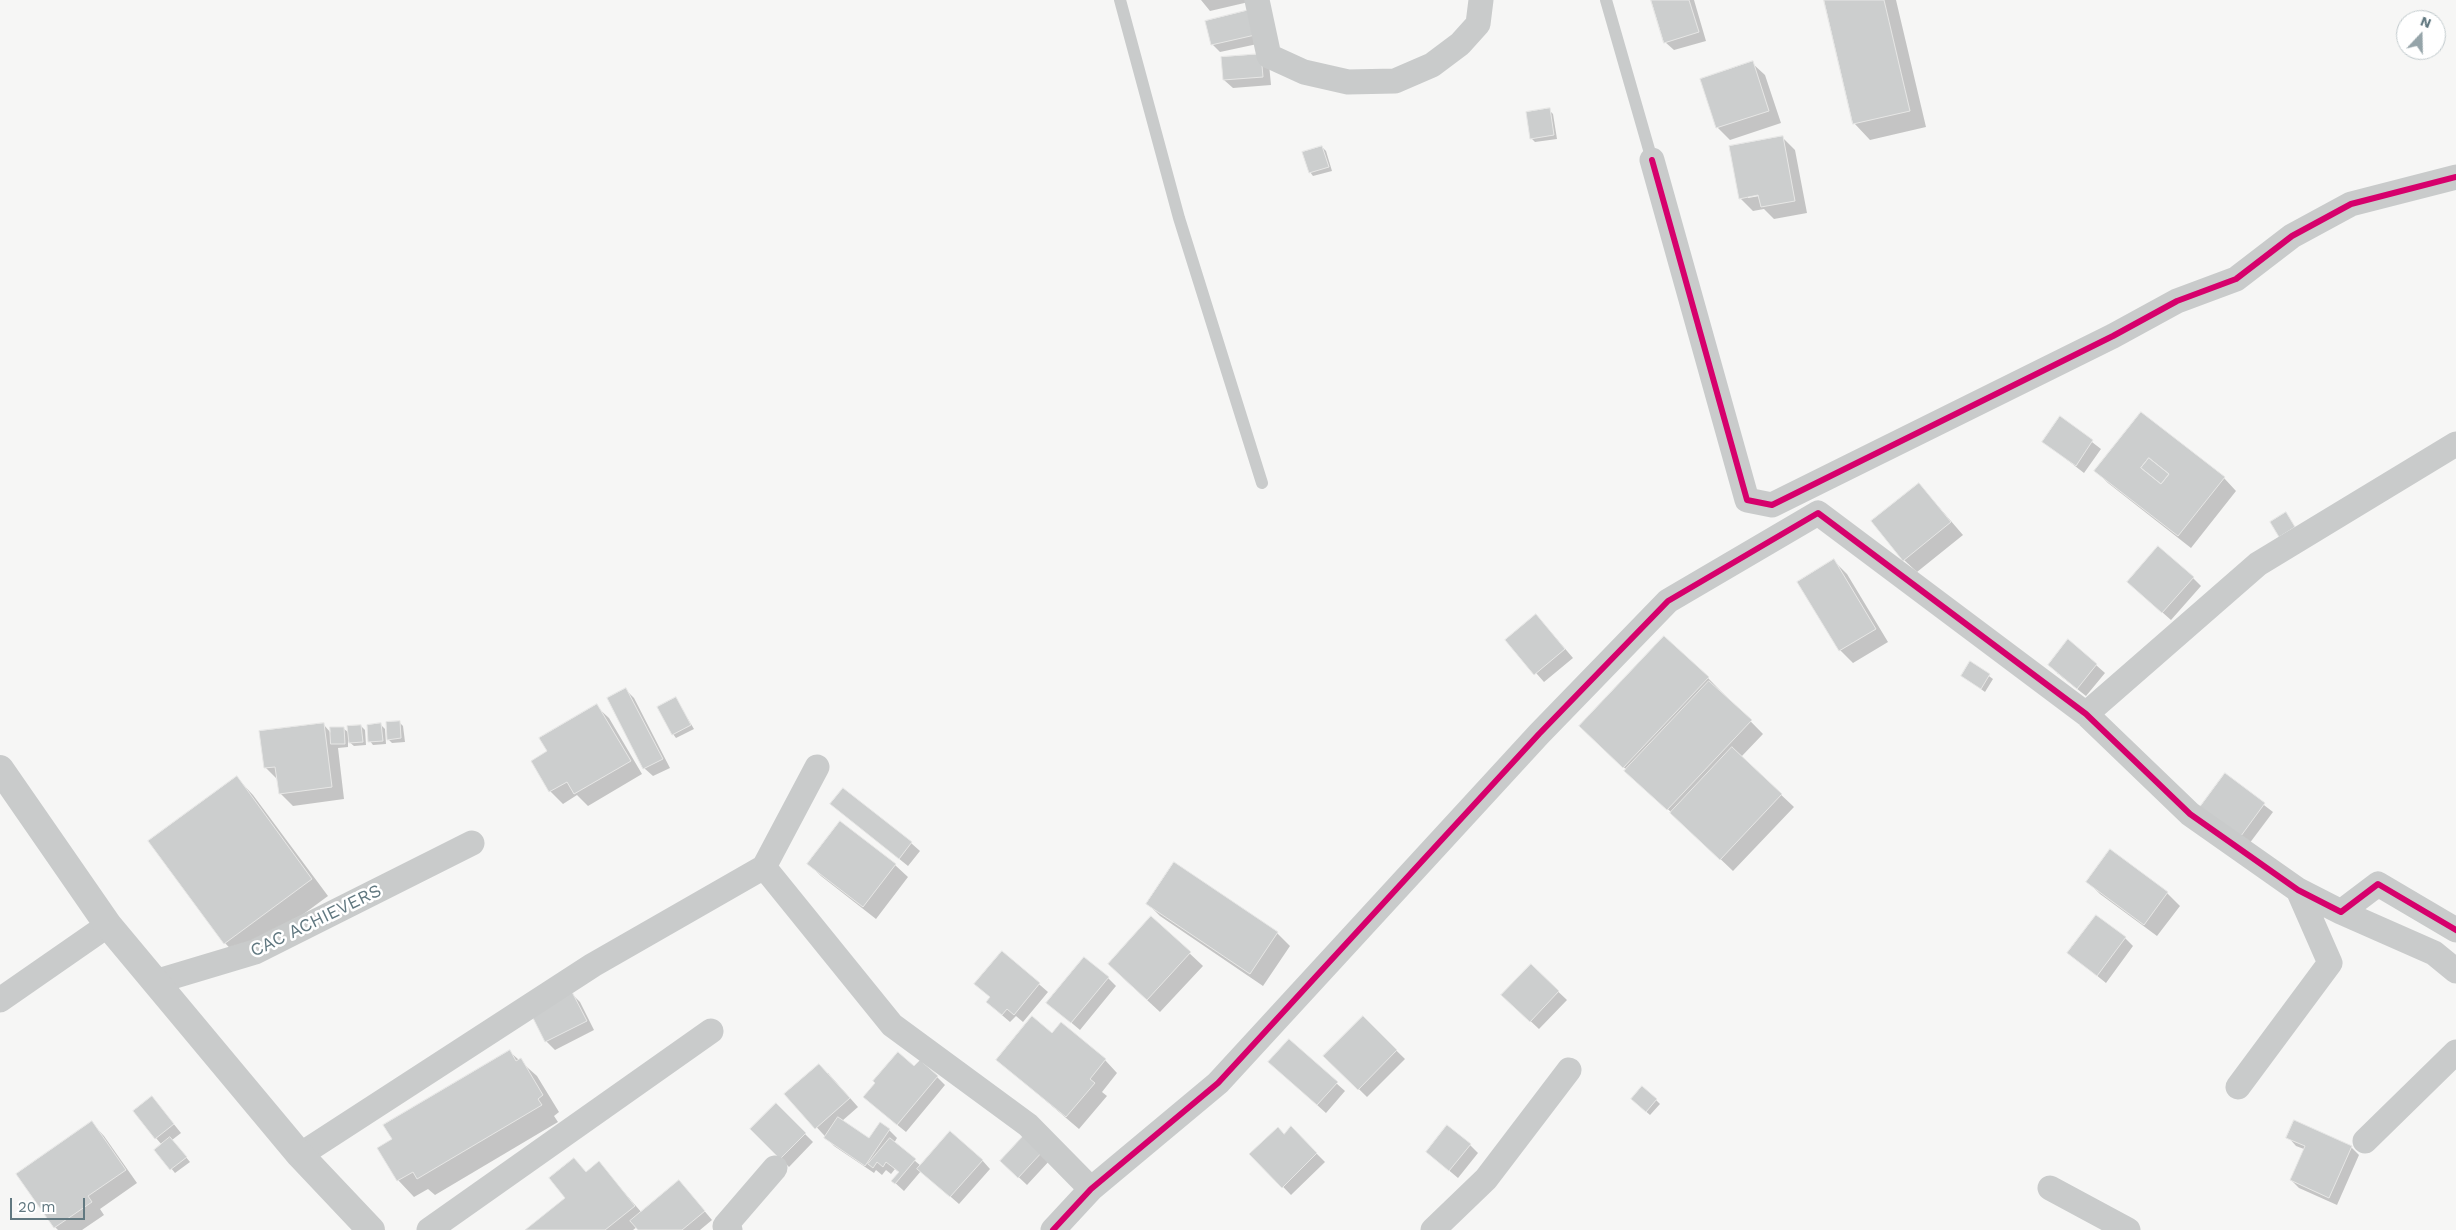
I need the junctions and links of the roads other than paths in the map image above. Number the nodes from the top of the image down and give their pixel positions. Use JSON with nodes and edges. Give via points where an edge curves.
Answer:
{"nodes":[{"id":1,"x":1120,"y":0,"type":"edge"},
{"id":2,"x":1257,"y":0,"type":"edge"},
{"id":3,"x":1481,"y":0,"type":"edge"},
{"id":4,"x":1606,"y":0,"type":"edge"},
{"id":5,"x":1652,"y":160,"type":"joint"},
{"id":6,"x":2456,"y":177,"type":"edge"},
{"id":7,"x":2456,"y":444,"type":"edge"},
{"id":8,"x":1262,"y":482,"type":"dead end"},
{"id":9,"x":2086,"y":714,"type":"junction"},
{"id":10,"x":817,"y":766,"type":"dead end"},
{"id":11,"x":0,"y":769,"type":"edge"},
{"id":12,"x":472,"y":843,"type":"dead end"},
{"id":13,"x":764,"y":868,"type":"junction"},
{"id":14,"x":2298,"y":890,"type":"junction"},
{"id":15,"x":2341,"y":912,"type":"junction"},
{"id":16,"x":108,"y":925,"type":"junction"},
{"id":17,"x":2456,"y":930,"type":"edge"},
{"id":18,"x":2456,"y":971,"type":"edge"},
{"id":19,"x":155,"y":982,"type":"junction"},
{"id":20,"x":0,"y":1000,"type":"edge"},
{"id":21,"x":711,"y":1031,"type":"dead end"},
{"id":22,"x":2456,"y":1052,"type":"edge"},
{"id":23,"x":1569,"y":1070,"type":"dead end"},
{"id":24,"x":2238,"y":1087,"type":"dead end"},
{"id":25,"x":2365,"y":1141,"type":"dead end"},
{"id":26,"x":300,"y":1154,"type":"junction"},
{"id":27,"x":775,"y":1168,"type":"dead end"},
{"id":28,"x":2050,"y":1188,"type":"dead end"},
{"id":29,"x":1091,"y":1189,"type":"junction"},
{"id":30,"x":371,"y":1230,"type":"edge"},
{"id":31,"x":429,"y":1230,"type":"edge"},
{"id":32,"x":730,"y":1230,"type":"edge"},
{"id":33,"x":1053,"y":1230,"type":"edge"},
{"id":34,"x":1433,"y":1230,"type":"edge"},
{"id":35,"x":2128,"y":1230,"type":"edge"}],
"edges":[{"from":1,"to":8,"type":"lane","via":[[1179,218]]},
{"from":2,"to":3,"type":"street","via":[[1270,56],[1304,72],[1348,82],[1396,82],[1432,65],[1460,44],[1478,24]]},
{"from":4,"to":5,"type":"lane"},
{"from":5,"to":6,"type":"street","via":[[1747,500],[1772,505],[2177,301],[2236,279],[2292,236],[2351,204]]},
{"from":7,"to":9,"type":"street","via":[[2258,564]]},
{"from":9,"to":14,"type":"street","via":[[2190,814]]},
{"from":9,"to":29,"type":"street","via":[[1818,513],[1668,601],[1539,734],[1218,1083]]},
{"from":10,"to":13,"type":"street"},
{"from":11,"to":16,"type":"street"},
{"from":12,"to":19,"type":"street","name":"CAC ACHIEVERS","via":[[255,952]]},
{"from":13,"to":26,"type":"street","via":[[593,965]]},
{"from":13,"to":29,"type":"street","via":[[892,1025],[1028,1125]]},
{"from":14,"to":15,"type":"street"},
{"from":14,"to":24,"type":"street","via":[[2330,963]]},
{"from":15,"to":17,"type":"street","via":[[2378,884]]},
{"from":15,"to":18,"type":"street","via":[[2434,953]]},
{"from":16,"to":19,"type":"street"},
{"from":16,"to":20,"type":"street"},
{"from":19,"to":26,"type":"street"},
{"from":21,"to":31,"type":"street"},
{"from":22,"to":25,"type":"street"},
{"from":23,"to":34,"type":"street","via":[[1486,1179]]},
{"from":26,"to":30,"type":"street"},
{"from":27,"to":32,"type":"street","via":[[725,1226]]},
{"from":28,"to":35,"type":"street"},
{"from":29,"to":33,"type":"street"}]}
